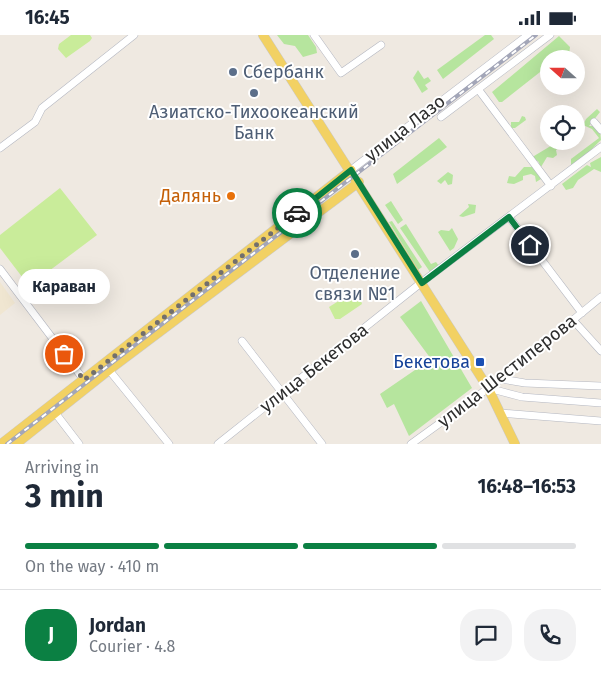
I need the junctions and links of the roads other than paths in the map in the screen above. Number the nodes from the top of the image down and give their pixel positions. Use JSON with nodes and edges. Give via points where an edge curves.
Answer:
{"nodes":[{"id":1,"x":134,"y":35,"type":"edge"},
{"id":2,"x":263,"y":35,"type":"edge"},
{"id":3,"x":314,"y":35,"type":"edge"},
{"id":4,"x":528,"y":35,"type":"edge"},
{"id":5,"x":550,"y":35,"type":"edge"},
{"id":6,"x":381,"y":45,"type":"dead end"},
{"id":7,"x":478,"y":89,"type":"junction"},
{"id":8,"x":441,"y":117,"type":"dead end"},
{"id":9,"x":594,"y":122,"type":"dead end"},
{"id":10,"x":601,"y":130,"type":"edge"},
{"id":11,"x":601,"y":147,"type":"edge"},
{"id":12,"x":0,"y":148,"type":"edge"},
{"id":13,"x":351,"y":170,"type":"junction"},
{"id":14,"x":358,"y":182,"type":"junction"},
{"id":15,"x":551,"y":186,"type":"junction"},
{"id":16,"x":509,"y":217,"type":"junction"},
{"id":17,"x":0,"y":269,"type":"edge"},
{"id":18,"x":422,"y":283,"type":"junction"},
{"id":19,"x":601,"y":297,"type":"edge"},
{"id":20,"x":582,"y":313,"type":"junction"},
{"id":21,"x":573,"y":320,"type":"junction"},
{"id":22,"x":242,"y":341,"type":"dead end"},
{"id":23,"x":601,"y":351,"type":"edge"},
{"id":24,"x":109,"y":370,"type":"junction"},
{"id":25,"x":501,"y":379,"type":"junction"},
{"id":26,"x":84,"y":380,"type":"junction"},
{"id":27,"x":601,"y":386,"type":"edge"},
{"id":28,"x":488,"y":388,"type":"junction"},
{"id":29,"x":282,"y":393,"type":"junction"},
{"id":30,"x":601,"y":403,"type":"edge"},
{"id":31,"x":56,"y":413,"type":"junction"},
{"id":32,"x":500,"y":413,"type":"junction"},
{"id":33,"x":601,"y":421,"type":"edge"},
{"id":34,"x":1,"y":444,"type":"edge"},
{"id":35,"x":16,"y":444,"type":"edge"},
{"id":36,"x":79,"y":444,"type":"edge"},
{"id":37,"x":169,"y":444,"type":"edge"},
{"id":38,"x":218,"y":444,"type":"edge"},
{"id":39,"x":322,"y":444,"type":"edge"},
{"id":40,"x":411,"y":444,"type":"edge"},
{"id":41,"x":515,"y":444,"type":"edge"}],
"edges":[{"from":1,"to":12,"type":"street","via":[[42,108],[36,122]]},
{"from":2,"to":13,"type":"main road"},
{"from":3,"to":6,"type":"street","via":[[341,73]]},
{"from":4,"to":13,"type":"street","name":"улица Лазо"},
{"from":5,"to":7,"type":"street"},
{"from":7,"to":8,"type":"street"},
{"from":7,"to":15,"type":"street"},
{"from":9,"to":10,"type":"street"},
{"from":11,"to":15,"type":"street","name":"улица Бекетова"},
{"from":13,"to":14,"type":"main road"},
{"from":13,"to":26,"type":"main road","name":"улица Лазо"},
{"from":14,"to":18,"type":"main road"},
{"from":14,"to":24,"type":"main road","name":"улица Лазо"},
{"from":15,"to":16,"type":"street","name":"улица Бекетова"},
{"from":16,"to":18,"type":"street","name":"улица Бекетова"},
{"from":16,"to":20,"type":"street"},
{"from":17,"to":26,"type":"street"},
{"from":18,"to":28,"type":"main road"},
{"from":18,"to":29,"type":"street","name":"улица Бекетова"},
{"from":19,"to":20,"type":"street","name":"улица Шестиперова"},
{"from":20,"to":21,"type":"street","name":"улица Шестиперова"},
{"from":21,"to":23,"type":"street"},
{"from":21,"to":25,"type":"street","name":"улица Шестиперова"},
{"from":22,"to":29,"type":"street"},
{"from":24,"to":31,"type":"main road","name":"улица Лазо"},
{"from":24,"to":37,"type":"street"},
{"from":25,"to":27,"type":"street"},
{"from":25,"to":28,"type":"street","name":"улица Шестиперова"},
{"from":26,"to":34,"type":"main road","name":"улица Лазо"},
{"from":28,"to":30,"type":"street","via":[[522,397]]},
{"from":28,"to":32,"type":"main road"},
{"from":28,"to":40,"type":"street","name":"улица Шестиперова"},
{"from":29,"to":38,"type":"street","name":"улица Бекетова"},
{"from":29,"to":39,"type":"street"},
{"from":31,"to":35,"type":"main road","name":"улица Лазо"},
{"from":31,"to":36,"type":"street"},
{"from":32,"to":33,"type":"street"},
{"from":32,"to":41,"type":"main road"}]}
